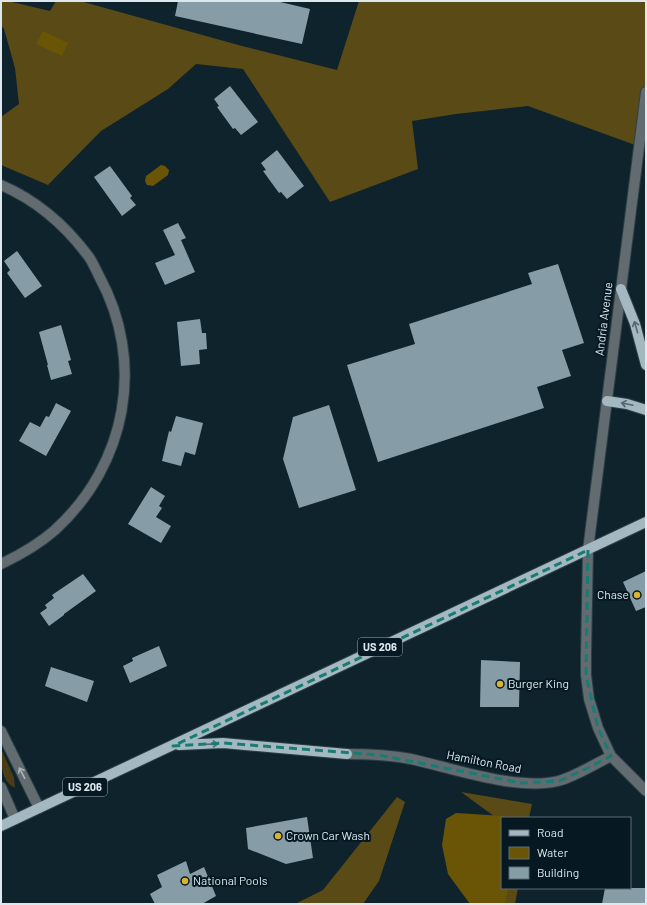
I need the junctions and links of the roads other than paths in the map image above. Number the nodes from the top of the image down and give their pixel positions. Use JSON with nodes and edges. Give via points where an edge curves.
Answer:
{"nodes":[{"id":1,"x":646,"y":92,"type":"edge"},
{"id":2,"x":1,"y":185,"type":"edge"},
{"id":3,"x":621,"y":289,"type":"junction"},
{"id":4,"x":646,"y":365,"type":"edge"},
{"id":5,"x":607,"y":402,"type":"junction"},
{"id":6,"x":646,"y":410,"type":"edge"},
{"id":7,"x":646,"y":522,"type":"edge"},
{"id":8,"x":588,"y":550,"type":"junction"},
{"id":9,"x":1,"y":564,"type":"edge"},
{"id":10,"x":1,"y":731,"type":"edge"},
{"id":11,"x":173,"y":746,"type":"junction"},
{"id":12,"x":347,"y":754,"type":"joint"},
{"id":13,"x":611,"y":756,"type":"junction"},
{"id":14,"x":1,"y":787,"type":"edge"},
{"id":15,"x":646,"y":791,"type":"edge"},
{"id":16,"x":39,"y":808,"type":"junction"},
{"id":17,"x":15,"y":819,"type":"junction"},
{"id":18,"x":1,"y":826,"type":"edge"}],
"edges":[{"from":1,"to":3,"type":"street","name":"Andria Avenue"},
{"from":2,"to":9,"type":"street","via":[[36,204],[53,218],[73,237],[90,259],[116,312],[122,336],[125,383],[120,424],[113,446],[89,490],[55,530]]},
{"from":4,"to":3,"type":"main road","one_way":true,"via":[[635,324]]},
{"from":3,"to":5,"type":"street","name":"Andria Avenue"},
{"from":6,"to":5,"type":"main road","one_way":true,"via":[[628,404]]},
{"from":5,"to":8,"type":"street","name":"Andria Avenue"},
{"from":7,"to":8,"type":"main road","number":"US 206"},
{"from":8,"to":11,"type":"main road","number":"US 206"},
{"from":8,"to":13,"type":"street","via":[[586,675],[589,699],[598,728]]},
{"from":16,"to":10,"type":"street","one_way":true},
{"from":11,"to":12,"type":"main road","one_way":true,"via":[[223,743]]},
{"from":11,"to":16,"type":"main road","number":"US 206"},
{"from":12,"to":13,"type":"street","name":"Hamilton Road","via":[[409,759],[521,783],[542,784],[559,781]]},
{"from":13,"to":15,"type":"street"},
{"from":14,"to":17,"type":"street"},
{"from":16,"to":17,"type":"main road","number":"US 206"},
{"from":17,"to":18,"type":"main road","number":"US 206"}]}
